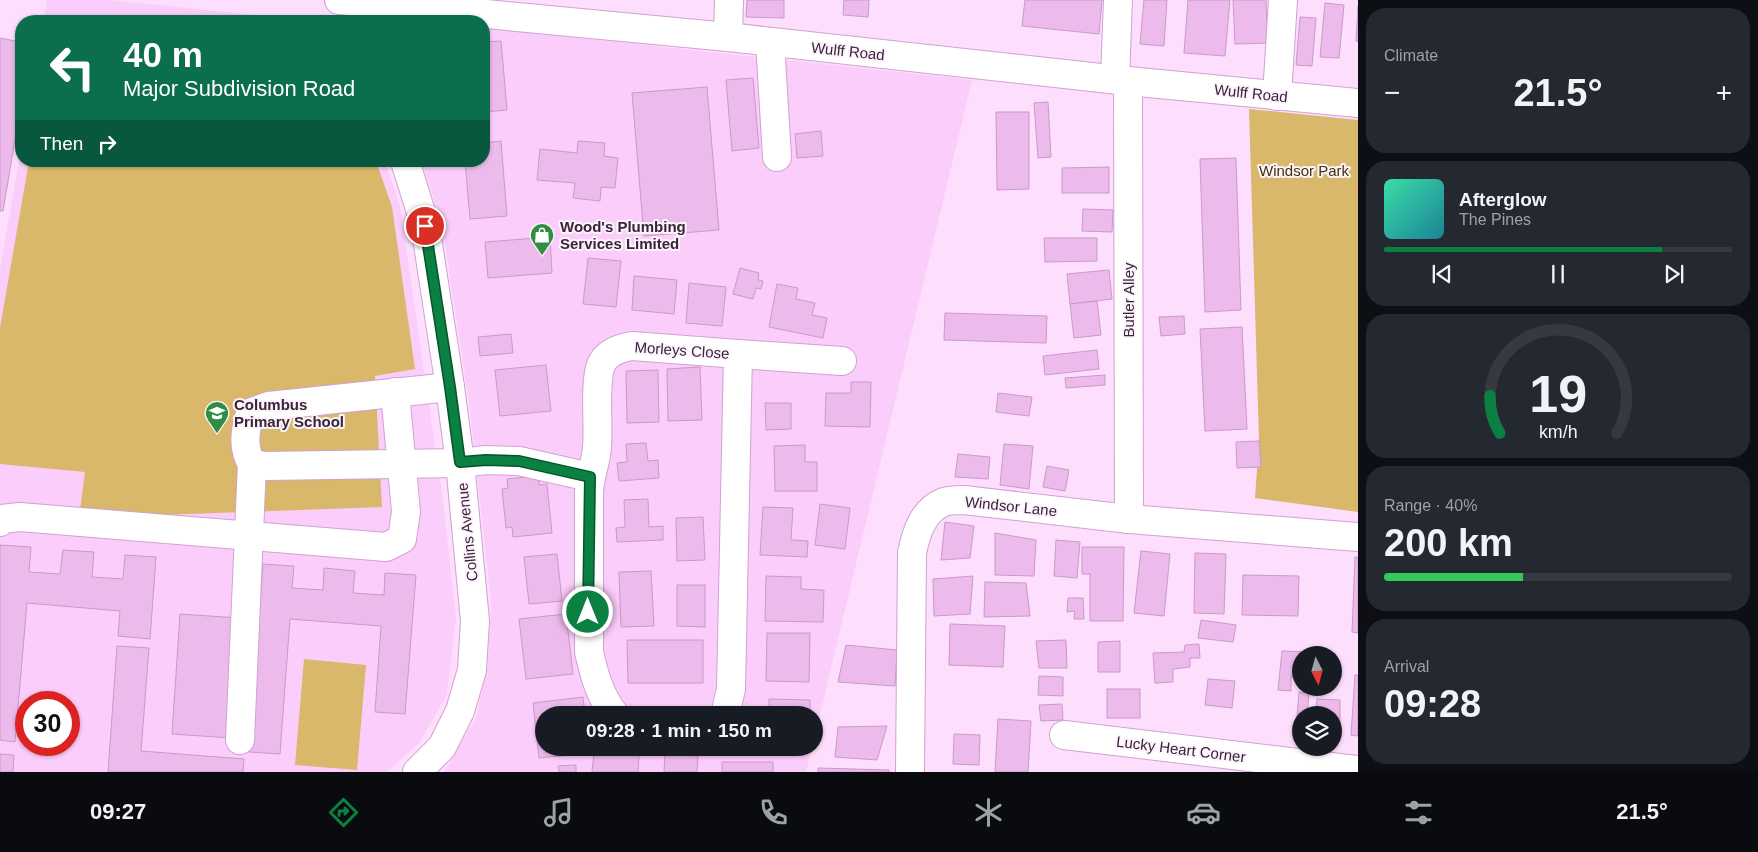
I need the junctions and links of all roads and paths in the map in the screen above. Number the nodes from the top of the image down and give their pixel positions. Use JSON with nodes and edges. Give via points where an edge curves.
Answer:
{"nodes":[{"id":1,"x":339,"y":0,"type":"edge"},
{"id":2,"x":729,"y":0,"type":"edge"},
{"id":3,"x":1118,"y":0,"type":"edge"},
{"id":4,"x":1282,"y":0,"type":"edge"},
{"id":5,"x":511,"y":9,"type":"edge"},
{"id":6,"x":372,"y":12,"type":"edge"},
{"id":7,"x":728,"y":38,"type":"junction"},
{"id":8,"x":770,"y":42,"type":"junction"},
{"id":9,"x":1122,"y":80,"type":"junction"},
{"id":10,"x":1276,"y":96,"type":"junction"},
{"id":11,"x":1358,"y":103,"type":"edge"},
{"id":12,"x":777,"y":157,"type":"dead end"},
{"id":13,"x":407,"y":167,"type":"edge"},
{"id":14,"x":738,"y":354,"type":"junction"},
{"id":15,"x":842,"y":361,"type":"dead end"},
{"id":16,"x":450,"y":387,"type":"junction"},
{"id":17,"x":395,"y":392,"type":"junction"},
{"id":18,"x":460,"y":462,"type":"junction"},
{"id":19,"x":252,"y":464,"type":"junction"},
{"id":20,"x":401,"y":464,"type":"junction"},
{"id":21,"x":590,"y":477,"type":"junction"},
{"id":22,"x":1129,"y":519,"type":"junction"},
{"id":23,"x":0,"y":522,"type":"edge"},
{"id":24,"x":250,"y":536,"type":"junction"},
{"id":25,"x":1358,"y":537,"type":"edge"},
{"id":26,"x":610,"y":706,"type":"edge"},
{"id":27,"x":727,"y":706,"type":"edge"},
{"id":28,"x":1064,"y":735,"type":"dead end"},
{"id":29,"x":240,"y":740,"type":"dead end"},
{"id":30,"x":1358,"y":770,"type":"edge"},
{"id":31,"x":417,"y":772,"type":"edge"},
{"id":32,"x":910,"y":772,"type":"edge"}],
"edges":[{"from":1,"to":6,"type":"street","name":"Wulff Road"},
{"from":2,"to":7,"type":"street"},
{"from":3,"to":9,"type":"street","name":"Butler Alley"},
{"from":4,"to":10,"type":"street"},
{"from":5,"to":6,"type":"street","name":"Wulff Road"},
{"from":5,"to":7,"type":"street","name":"Wulff Road"},
{"from":7,"to":8,"type":"street","name":"Wulff Road"},
{"from":8,"to":9,"type":"street","name":"Wulff Road"},
{"from":8,"to":12,"type":"street"},
{"from":9,"to":10,"type":"street","name":"Wulff Road"},
{"from":9,"to":22,"type":"street","name":"Butler Alley"},
{"from":10,"to":11,"type":"street","name":"Wulff Road"},
{"from":13,"to":16,"type":"street","name":"Collins Avenue","via":[[425,226]]},
{"from":14,"to":15,"type":"street","name":"Morleys Close"},
{"from":14,"to":21,"type":"street","name":"Morleys Close","via":[[632,346],[612,352],[600,366],[598,377],[597,446]]},
{"from":14,"to":27,"type":"street","name":"Morleys Close","via":[[731,689]]},
{"from":16,"to":17,"type":"street"},
{"from":16,"to":18,"type":"street","name":"Collins Avenue"},
{"from":17,"to":19,"type":"street","via":[[269,406],[250,413],[245,431],[246,454]]},
{"from":17,"to":20,"type":"street"},
{"from":18,"to":20,"type":"street"},
{"from":18,"to":21,"type":"street","via":[[519,461]]},
{"from":18,"to":31,"type":"street","name":"Collins Avenue","via":[[475,621],[472,670],[460,711],[442,746]]},
{"from":19,"to":20,"type":"street"},
{"from":19,"to":24,"type":"street"},
{"from":20,"to":24,"type":"street","via":[[406,512],[402,539],[386,547]]},
{"from":21,"to":26,"type":"street","name":"Morleys Close","via":[[589,652],[599,688]]},
{"from":22,"to":25,"type":"street","name":"Windsor Lane"},
{"from":22,"to":32,"type":"street","name":"Windsor Lane","via":[[964,500],[944,502],[928,514],[917,532],[912,553]]},
{"from":23,"to":24,"type":"street","via":[[20,517]]},
{"from":24,"to":29,"type":"street"},
{"from":28,"to":30,"type":"street","name":"Lucky Heart Corner"}]}
